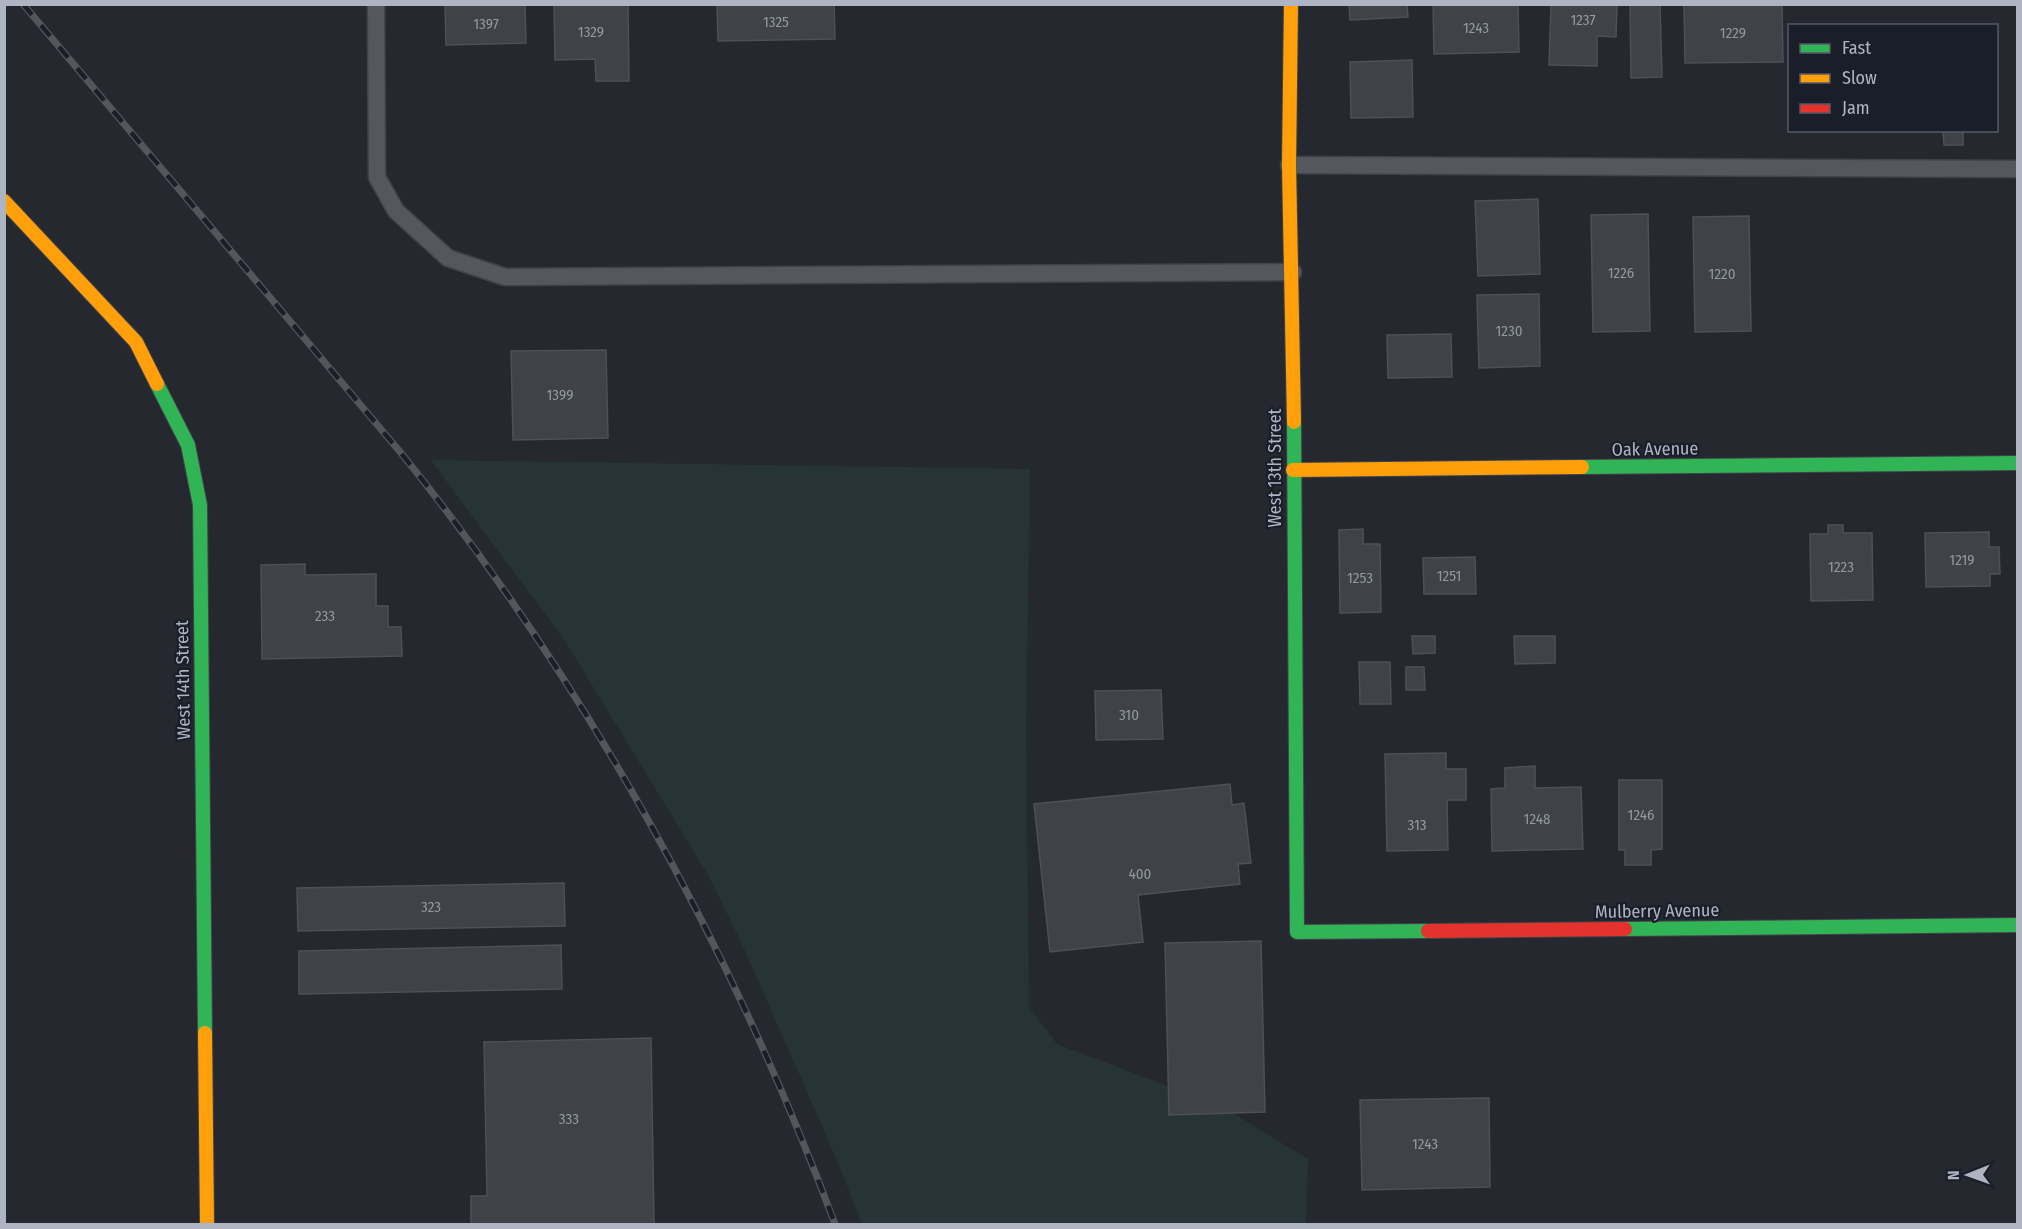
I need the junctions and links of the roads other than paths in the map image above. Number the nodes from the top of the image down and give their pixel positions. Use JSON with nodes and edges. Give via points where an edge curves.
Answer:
{"nodes":[{"id":1,"x":376,"y":4,"type":"edge"},
{"id":2,"x":1291,"y":4,"type":"edge"},
{"id":3,"x":1289,"y":165,"type":"junction"},
{"id":4,"x":2018,"y":169,"type":"edge"},
{"id":5,"x":4,"y":201,"type":"edge"},
{"id":6,"x":1293,"y":272,"type":"junction"},
{"id":7,"x":2018,"y":463,"type":"edge"},
{"id":8,"x":1293,"y":470,"type":"junction"},
{"id":9,"x":2018,"y":925,"type":"edge"},
{"id":10,"x":1297,"y":932,"type":"joint"},
{"id":11,"x":207,"y":1224,"type":"edge"}],
"edges":[{"from":1,"to":6,"type":"lane","via":[[377,177],[396,211],[448,258],[505,277]]},
{"from":2,"to":3,"type":"street","name":"West 13th Street"},
{"from":3,"to":4,"type":"lane"},
{"from":3,"to":6,"type":"street","name":"West 13th Street"},
{"from":5,"to":11,"type":"street","name":"West 14th Street","via":[[136,342],[188,445],[200,504]]},
{"from":6,"to":8,"type":"street","name":"West 13th Street"},
{"from":7,"to":8,"type":"street","name":"Oak Avenue"},
{"from":8,"to":10,"type":"street","name":"West 13th Street"},
{"from":9,"to":10,"type":"street","name":"Mulberry Avenue"}]}
